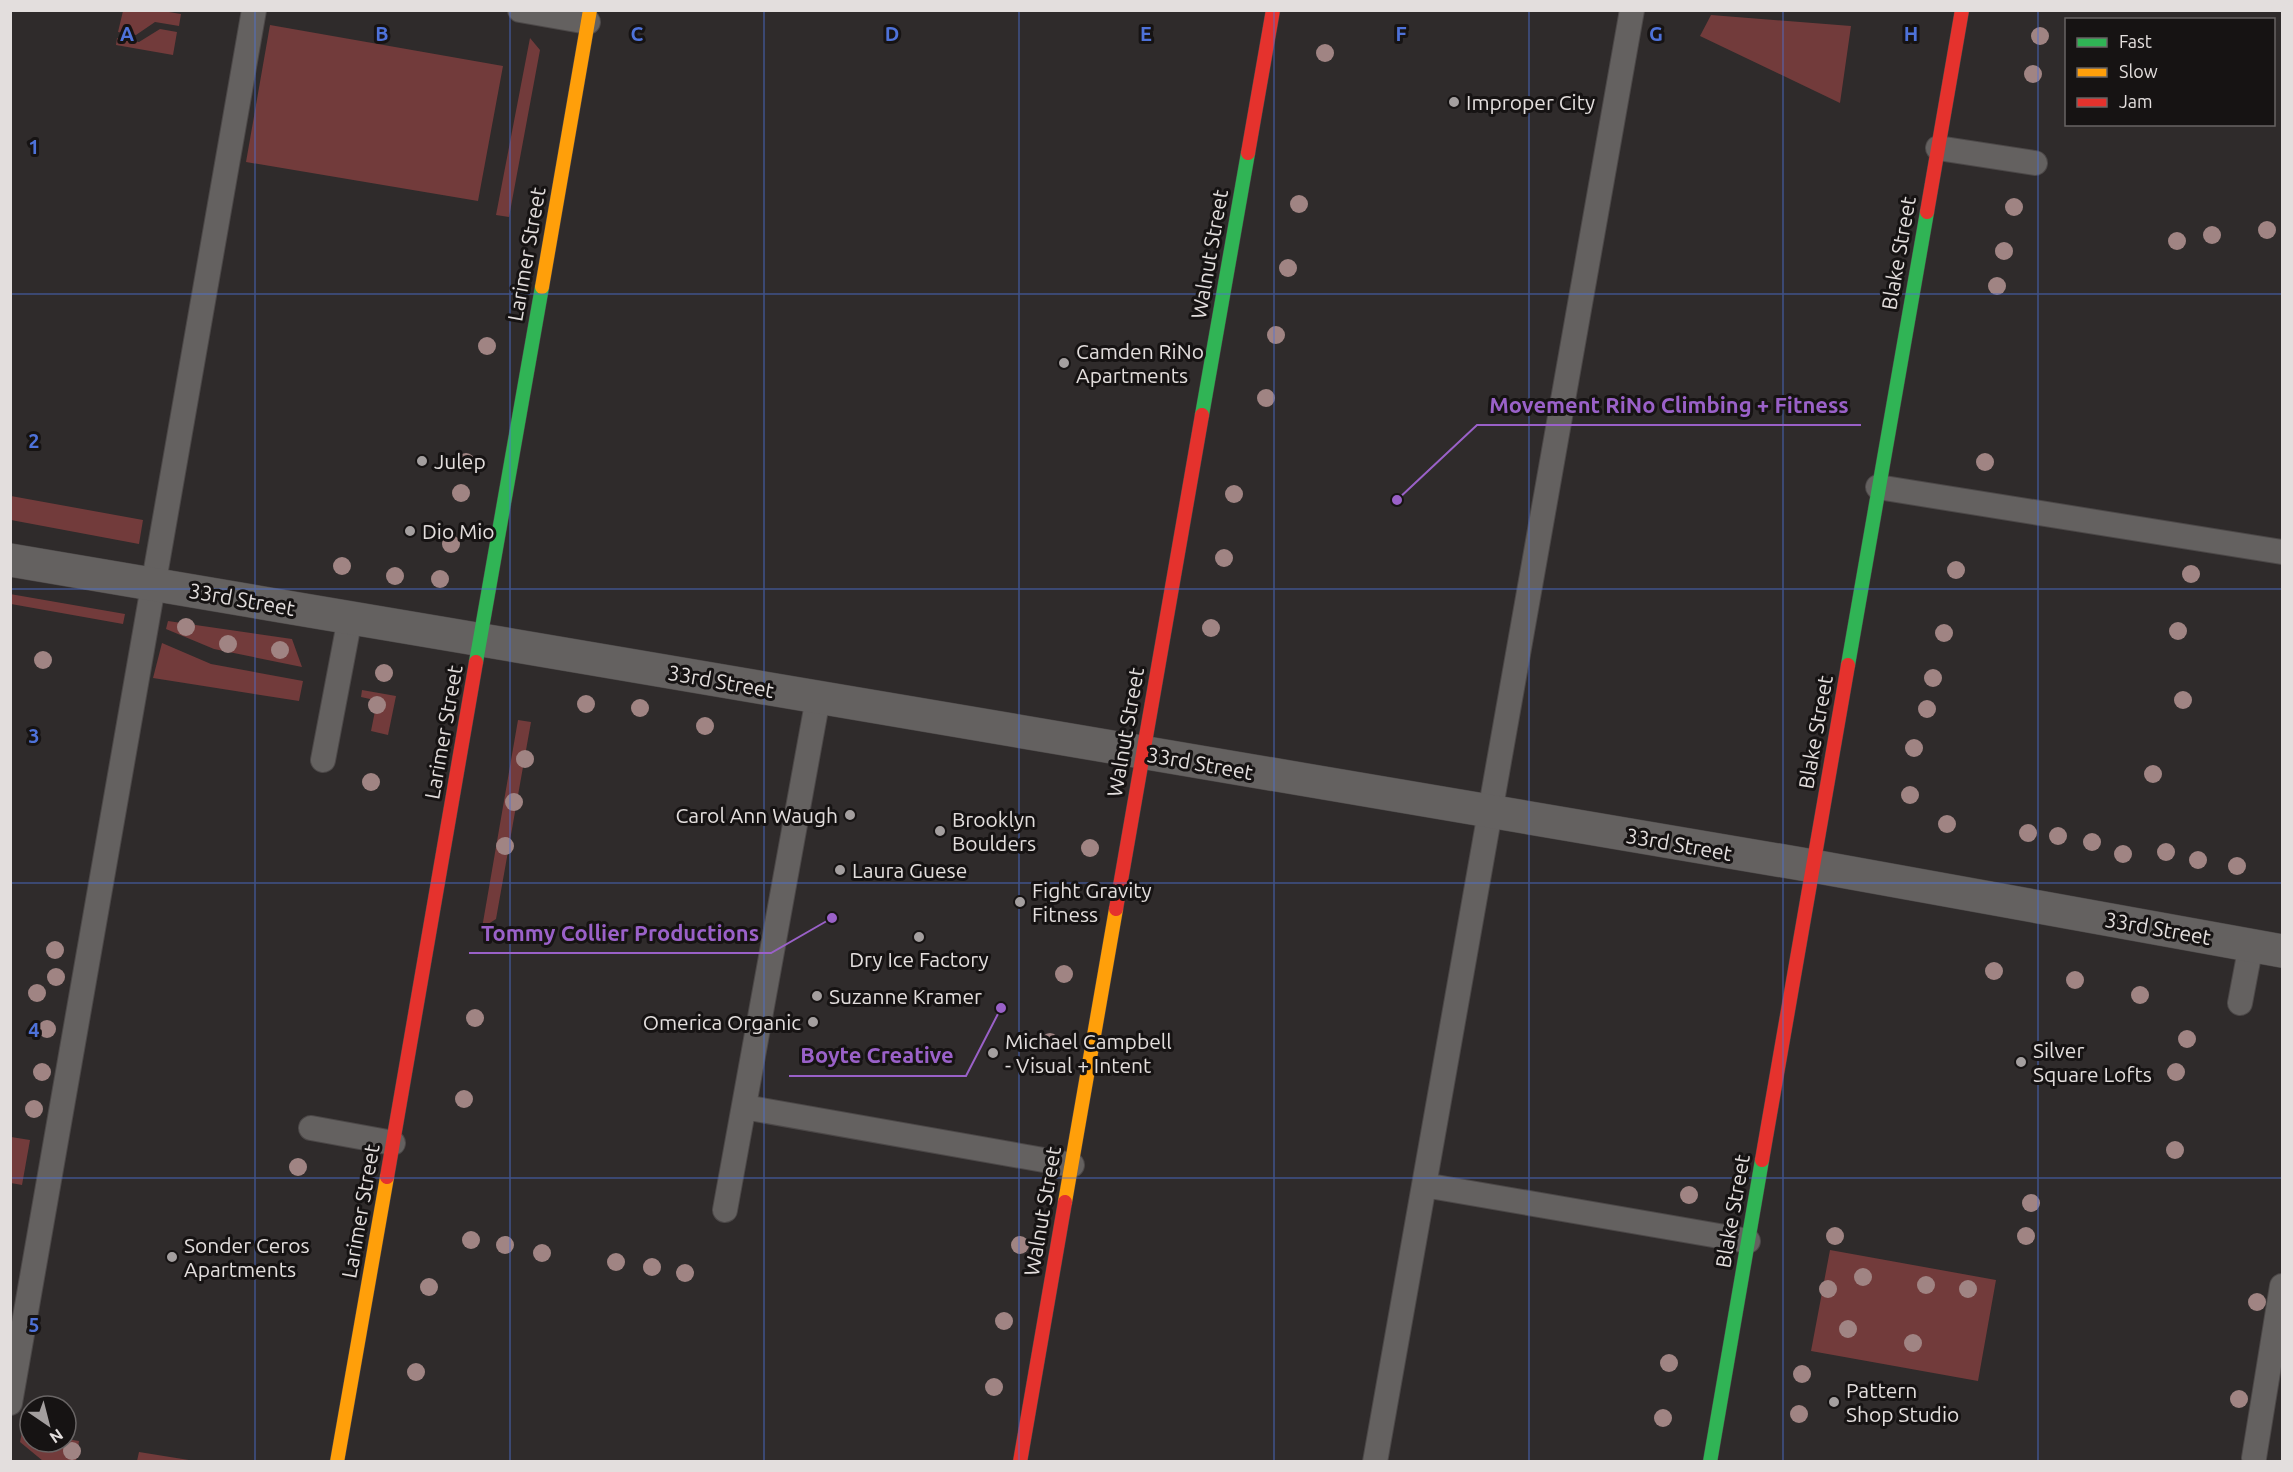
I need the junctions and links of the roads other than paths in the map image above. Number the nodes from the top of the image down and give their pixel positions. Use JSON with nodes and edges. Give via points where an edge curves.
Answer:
{"nodes":[{"id":1,"x":254,"y":10,"type":"edge"},
{"id":2,"x":519,"y":10,"type":"edge"},
{"id":3,"x":1274,"y":10,"type":"edge"},
{"id":4,"x":1632,"y":10,"type":"edge"},
{"id":5,"x":1962,"y":10,"type":"edge"},
{"id":6,"x":589,"y":16,"type":"edge"},
{"id":7,"x":1938,"y":148,"type":"junction"},
{"id":8,"x":2035,"y":163,"type":"dead end"},
{"id":9,"x":1878,"y":487,"type":"junction"},
{"id":10,"x":2283,"y":552,"type":"edge"},
{"id":11,"x":10,"y":560,"type":"edge"},
{"id":12,"x":154,"y":584,"type":"junction"},
{"id":13,"x":350,"y":618,"type":"junction"},
{"id":14,"x":480,"y":640,"type":"junction"},
{"id":15,"x":818,"y":698,"type":"junction"},
{"id":16,"x":1143,"y":754,"type":"junction"},
{"id":17,"x":323,"y":760,"type":"dead end"},
{"id":18,"x":1490,"y":812,"type":"junction"},
{"id":19,"x":1813,"y":866,"type":"junction"},
{"id":20,"x":2251,"y":945,"type":"junction"},
{"id":21,"x":2283,"y":951,"type":"edge"},
{"id":22,"x":2240,"y":1003,"type":"dead end"},
{"id":23,"x":744,"y":1107,"type":"junction"},
{"id":24,"x":312,"y":1128,"type":"dead end"},
{"id":25,"x":393,"y":1143,"type":"junction"},
{"id":26,"x":1072,"y":1165,"type":"junction"},
{"id":27,"x":1424,"y":1185,"type":"junction"},
{"id":28,"x":725,"y":1210,"type":"dead end"},
{"id":29,"x":1748,"y":1241,"type":"junction"},
{"id":30,"x":2283,"y":1286,"type":"edge"},
{"id":31,"x":10,"y":1403,"type":"edge"},
{"id":32,"x":2254,"y":1458,"type":"dead end"},
{"id":33,"x":337,"y":1461,"type":"edge"},
{"id":34,"x":1020,"y":1461,"type":"edge"},
{"id":35,"x":1375,"y":1461,"type":"edge"},
{"id":36,"x":1710,"y":1461,"type":"edge"}],
"edges":[{"from":1,"to":12,"type":"lane"},
{"from":2,"to":6,"type":"lane"},
{"from":3,"to":16,"type":"street","name":"Walnut Street"},
{"from":4,"to":18,"type":"lane"},
{"from":5,"to":7,"type":"street","name":"Blake Street"},
{"from":6,"to":14,"type":"street","name":"Larimer Street"},
{"from":7,"to":8,"type":"lane"},
{"from":7,"to":9,"type":"street","name":"Blake Street"},
{"from":9,"to":10,"type":"lane"},
{"from":9,"to":19,"type":"street","name":"Blake Street"},
{"from":11,"to":12,"type":"street","name":"33rd Street"},
{"from":12,"to":13,"type":"street","name":"33rd Street"},
{"from":12,"to":31,"type":"lane"},
{"from":13,"to":14,"type":"street","name":"33rd Street"},
{"from":13,"to":17,"type":"lane"},
{"from":14,"to":15,"type":"street","name":"33rd Street"},
{"from":14,"to":25,"type":"street","name":"Larimer Street"},
{"from":15,"to":16,"type":"street","name":"33rd Street"},
{"from":15,"to":23,"type":"lane"},
{"from":16,"to":18,"type":"street","name":"33rd Street"},
{"from":16,"to":26,"type":"street","name":"Walnut Street"},
{"from":18,"to":19,"type":"street","name":"33rd Street"},
{"from":18,"to":27,"type":"lane"},
{"from":19,"to":20,"type":"street","name":"33rd Street"},
{"from":19,"to":29,"type":"street","name":"Blake Street"},
{"from":20,"to":21,"type":"street","name":"33rd Street"},
{"from":20,"to":22,"type":"lane"},
{"from":23,"to":26,"type":"lane"},
{"from":23,"to":28,"type":"lane"},
{"from":24,"to":25,"type":"lane"},
{"from":25,"to":33,"type":"street","name":"Larimer Street"},
{"from":26,"to":34,"type":"street","name":"Walnut Street"},
{"from":27,"to":29,"type":"lane"},
{"from":27,"to":35,"type":"lane"},
{"from":29,"to":36,"type":"street","name":"Blake Street"},
{"from":30,"to":32,"type":"lane"}]}
